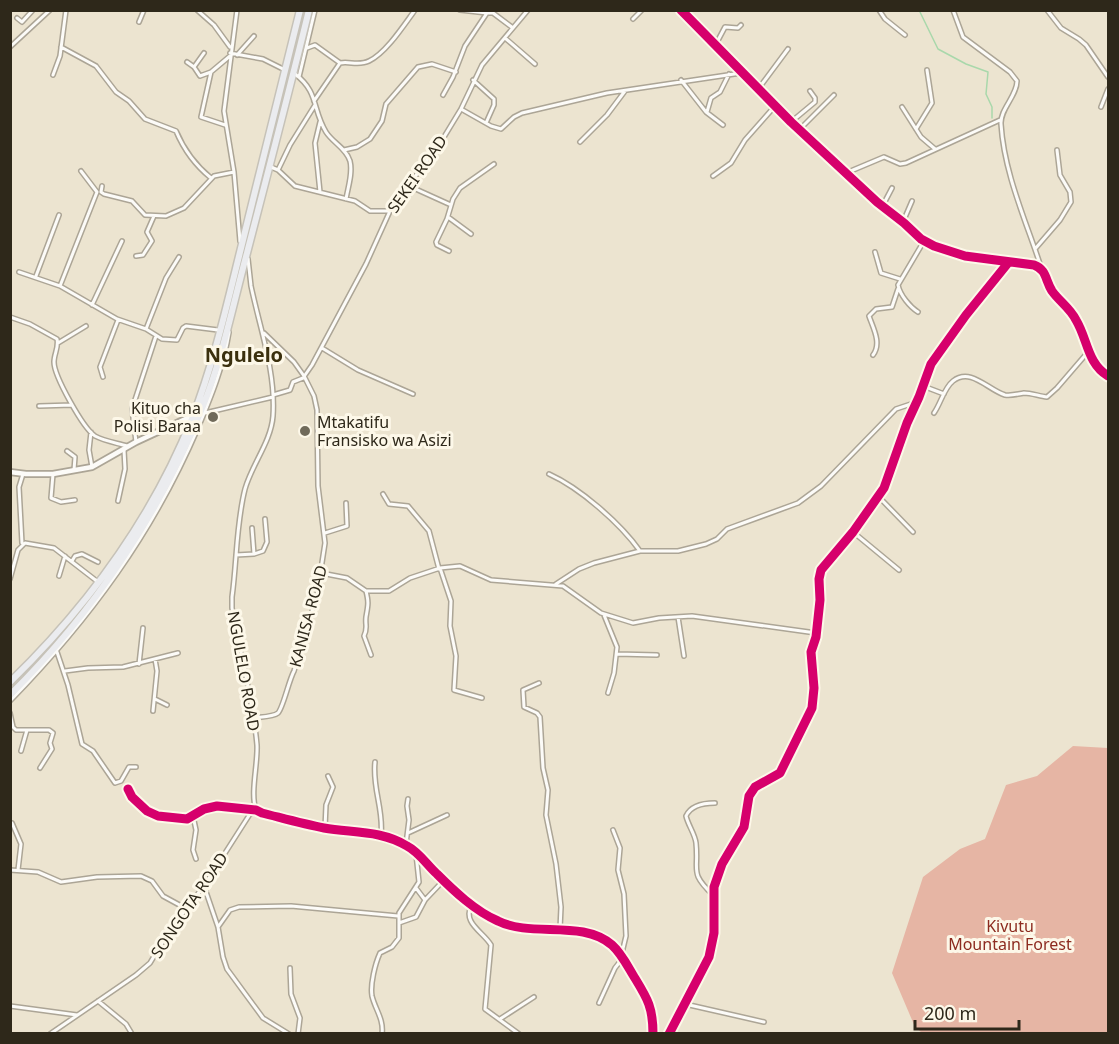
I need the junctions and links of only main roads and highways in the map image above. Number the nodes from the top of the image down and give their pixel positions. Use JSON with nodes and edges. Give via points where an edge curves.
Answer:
{"nodes":[{"id":1,"x":300,"y":10,"type":"edge"},
{"id":2,"x":309,"y":10,"type":"edge"},
{"id":3,"x":262,"y":161,"type":"junction"},
{"id":4,"x":271,"y":166,"type":"junction"},
{"id":5,"x":257,"y":184,"type":"junction"},
{"id":6,"x":265,"y":187,"type":"junction"},
{"id":7,"x":244,"y":252,"type":"junction"},
{"id":8,"x":199,"y":414,"type":"junction"},
{"id":9,"x":10,"y":682,"type":"edge"},
{"id":10,"x":10,"y":695,"type":"edge"}],
"edges":[{"from":1,"to":3,"type":"highway"},
{"from":2,"to":4,"type":"highway"},
{"from":3,"to":4,"type":"highway"},
{"from":3,"to":5,"type":"highway"},
{"from":4,"to":6,"type":"highway"},
{"from":5,"to":6,"type":"highway"},
{"from":5,"to":7,"type":"highway"},
{"from":6,"to":7,"type":"highway"},
{"from":7,"to":8,"type":"highway"},
{"from":7,"to":8,"type":"highway","via":[[232,313]]},
{"from":8,"to":9,"type":"highway","via":[[146,512],[99,583],[71,619]]},
{"from":8,"to":10,"type":"highway","via":[[162,494],[134,542],[44,661]]}]}
